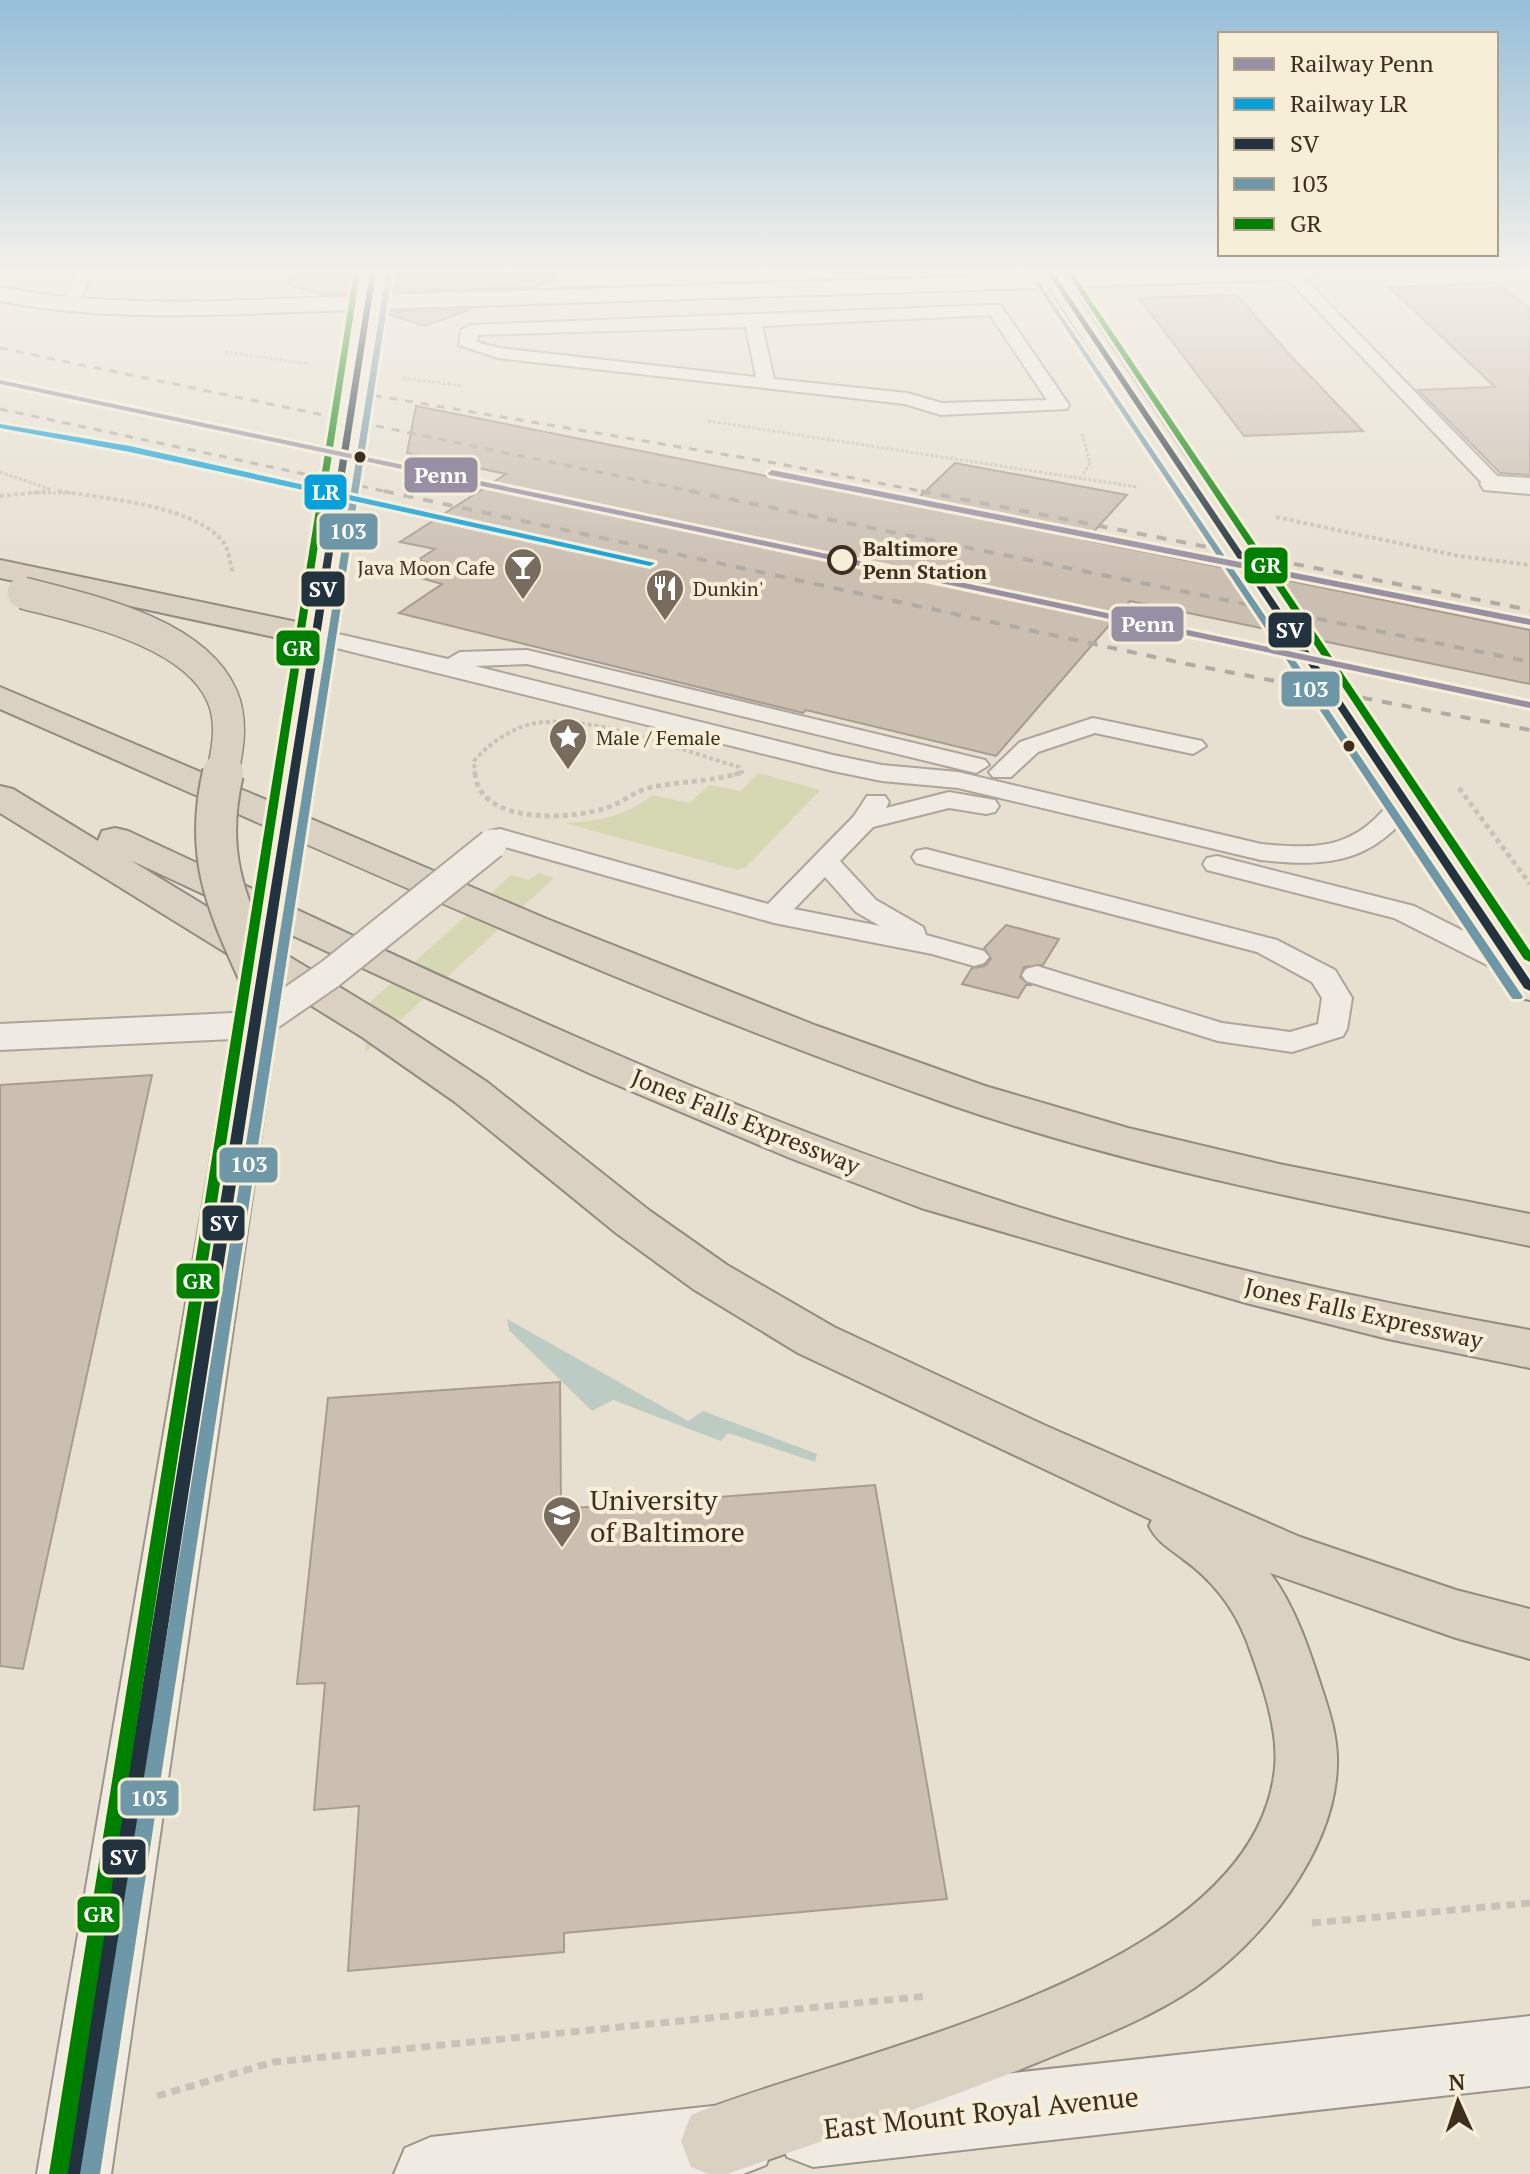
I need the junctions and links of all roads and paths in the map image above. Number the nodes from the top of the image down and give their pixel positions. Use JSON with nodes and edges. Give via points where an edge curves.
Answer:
{"nodes":[{"id":1,"x":357,"y":373,"type":"edge"},
{"id":2,"x":681,"y":373,"type":"edge"},
{"id":3,"x":763,"y":373,"type":"edge"},
{"id":4,"x":1038,"y":373,"type":"edge"},
{"id":5,"x":1117,"y":373,"type":"edge"},
{"id":6,"x":1388,"y":373,"type":"edge"},
{"id":7,"x":392,"y":376,"type":"dead end"},
{"id":8,"x":766,"y":383,"type":"junction"},
{"id":9,"x":471,"y":387,"type":"dead end"},
{"id":10,"x":707,"y":421,"type":"dead end"},
{"id":11,"x":1079,"y":424,"type":"dead end"},
{"id":12,"x":0,"y":472,"type":"edge"},
{"id":13,"x":1082,"y":476,"type":"junction"},
{"id":14,"x":1494,"y":484,"type":"joint"},
{"id":15,"x":1530,"y":486,"type":"edge"},
{"id":16,"x":1142,"y":488,"type":"dead end"},
{"id":17,"x":55,"y":491,"type":"junction"},
{"id":18,"x":0,"y":496,"type":"edge"},
{"id":19,"x":1263,"y":514,"type":"dead end"},
{"id":20,"x":1530,"y":565,"type":"edge"},
{"id":21,"x":235,"y":577,"type":"dead end"},
{"id":22,"x":18,"y":582,"type":"edge"},
{"id":23,"x":316,"y":636,"type":"junction"},
{"id":24,"x":428,"y":662,"type":"junction"},
{"id":25,"x":0,"y":697,"type":"edge"},
{"id":26,"x":596,"y":728,"type":"dead end"},
{"id":27,"x":609,"y":732,"type":"dead end"},
{"id":28,"x":1193,"y":746,"type":"dead end"},
{"id":29,"x":1002,"y":772,"type":"junction"},
{"id":30,"x":882,"y":782,"type":"junction"},
{"id":31,"x":0,"y":786,"type":"edge"},
{"id":32,"x":0,"y":797,"type":"edge"},
{"id":33,"x":1405,"y":801,"type":"junction"},
{"id":34,"x":864,"y":821,"type":"junction"},
{"id":35,"x":1295,"y":856,"type":"junction"},
{"id":36,"x":926,"y":857,"type":"dead end"},
{"id":37,"x":826,"y":862,"type":"junction"},
{"id":38,"x":774,"y":914,"type":"junction"},
{"id":39,"x":937,"y":946,"type":"junction"},
{"id":40,"x":974,"y":957,"type":"dead end"},
{"id":41,"x":1037,"y":975,"type":"dead end"},
{"id":42,"x":1524,"y":978,"type":"edge"},
{"id":43,"x":260,"y":1008,"type":"junction"},
{"id":44,"x":0,"y":1037,"type":"edge"},
{"id":45,"x":1530,"y":1230,"type":"edge"},
{"id":46,"x":1530,"y":1349,"type":"edge"},
{"id":47,"x":1025,"y":1440,"type":"junction"},
{"id":48,"x":1530,"y":1634,"type":"edge"},
{"id":49,"x":1530,"y":1903,"type":"edge"},
{"id":50,"x":1312,"y":1923,"type":"dead end"},
{"id":51,"x":945,"y":1994,"type":"dead end"},
{"id":52,"x":1530,"y":2051,"type":"edge"},
{"id":53,"x":274,"y":2062,"type":"dead end"},
{"id":54,"x":717,"y":2141,"type":"junction"},
{"id":55,"x":74,"y":2174,"type":"edge"},
{"id":56,"x":431,"y":2174,"type":"edge"}],
"edges":[{"from":1,"to":23,"type":"main road","bridge":true},
{"from":2,"to":8,"type":"lane"},
{"from":3,"to":8,"type":"lane"},
{"from":4,"to":8,"type":"lane","via":[[1060,405],[941,409],[907,399]]},
{"from":5,"to":33,"type":"main road","bridge":true},
{"from":6,"to":14,"type":"lane"},
{"from":7,"to":9,"type":"path"},
{"from":10,"to":13,"type":"path"},
{"from":11,"to":13,"type":"path","via":[[1090,463]]},
{"from":12,"to":17,"type":"path"},
{"from":13,"to":16,"type":"path"},
{"from":14,"to":15,"type":"main road"},
{"from":17,"to":18,"type":"path"},
{"from":17,"to":21,"type":"path","via":[[162,508],[195,521],[224,543]]},
{"from":19,"to":20,"type":"path","via":[[1459,556]]},
{"from":22,"to":23,"type":"highway"},
{"from":22,"to":43,"type":"highway","bridge":true,"via":[[166,642],[198,662],[222,690],[230,725],[213,832],[228,906]]},
{"from":23,"to":24,"type":"lane"},
{"from":23,"to":43,"type":"main road","bridge":true},
{"from":24,"to":29,"type":"lane","via":[[527,657]]},
{"from":24,"to":30,"type":"lane","via":[[833,763]]},
{"from":25,"to":45,"type":"highway","via":[[533,927],[969,1096],[1251,1173]]},
{"from":26,"to":27,"type":"path","via":[[551,722],[521,727],[486,747],[474,761],[475,786],[499,805],[549,817],[606,808],[641,790],[742,772]]},
{"from":28,"to":29,"type":"lane","via":[[1093,725],[1029,747]]},
{"from":29,"to":35,"type":"lane","via":[[1192,821]]},
{"from":30,"to":34,"type":"lane"},
{"from":30,"to":35,"type":"lane","via":[[958,780],[1230,847]]},
{"from":31,"to":46,"type":"highway","name":"Jones Falls Expressway","via":[[468,1004],[909,1187],[1262,1291]]},
{"from":32,"to":47,"type":"highway","via":[[377,1028],[471,1092],[609,1204],[710,1277],[816,1340]]},
{"from":33,"to":35,"type":"lane","via":[[1377,835],[1356,849]]},
{"from":33,"to":42,"type":"main road"},
{"from":34,"to":37,"type":"lane"},
{"from":34,"to":42,"type":"lane","via":[[926,804],[971,802],[1404,912]]},
{"from":36,"to":41,"type":"lane","via":[[1267,946],[1324,976],[1337,998],[1332,1029],[1292,1042],[1218,1032]]},
{"from":37,"to":38,"type":"lane"},
{"from":37,"to":39,"type":"lane","via":[[866,906]]},
{"from":38,"to":39,"type":"lane"},
{"from":38,"to":43,"type":"lane","bridge":true,"via":[[500,837],[330,974]]},
{"from":39,"to":40,"type":"lane"},
{"from":43,"to":44,"type":"main road"},
{"from":43,"to":55,"type":"main road"},
{"from":47,"to":48,"type":"highway","via":[[1280,1553]]},
{"from":47,"to":54,"type":"highway","via":[[1194,1536],[1250,1584],[1276,1634],[1300,1715],[1306,1768],[1296,1817],[1257,1885],[1219,1926],[1171,1964],[1077,2012],[966,2056]]},
{"from":49,"to":50,"type":"path"},
{"from":51,"to":53,"type":"path"},
{"from":52,"to":54,"type":"main road","name":"East Mount Royal Avenue"},
{"from":54,"to":56,"type":"main road","name":"East Mount Royal Avenue"}]}
